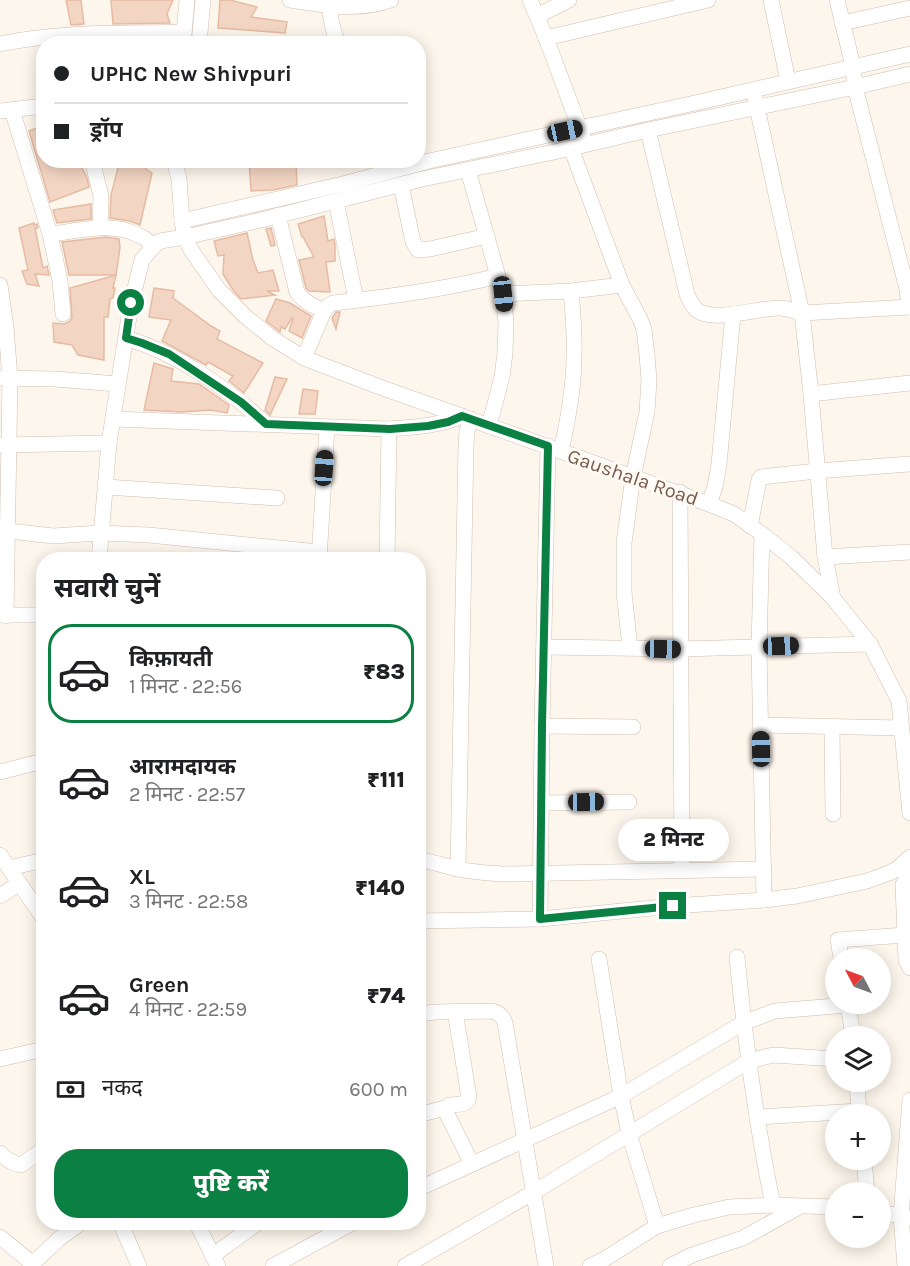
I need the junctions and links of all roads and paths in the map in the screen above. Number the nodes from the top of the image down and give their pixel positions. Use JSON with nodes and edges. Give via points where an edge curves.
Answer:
{"nodes":[{"id":1,"x":187,"y":0,"type":"edge"},
{"id":2,"x":203,"y":0,"type":"edge"},
{"id":3,"x":290,"y":0,"type":"edge"},
{"id":4,"x":391,"y":0,"type":"edge"},
{"id":5,"x":530,"y":0,"type":"edge"},
{"id":6,"x":569,"y":0,"type":"edge"},
{"id":7,"x":708,"y":0,"type":"edge"},
{"id":8,"x":771,"y":0,"type":"edge"},
{"id":9,"x":837,"y":0,"type":"edge"},
{"id":10,"x":330,"y":3,"type":"edge"},
{"id":11,"x":910,"y":8,"type":"edge"},
{"id":12,"x":537,"y":16,"type":"junction"},
{"id":13,"x":842,"y":23,"type":"junction"},
{"id":14,"x":184,"y":36,"type":"edge"},
{"id":15,"x":200,"y":36,"type":"edge"},
{"id":16,"x":336,"y":36,"type":"edge"},
{"id":17,"x":546,"y":38,"type":"junction"},
{"id":18,"x":36,"y":39,"type":"edge"},
{"id":19,"x":0,"y":44,"type":"edge"},
{"id":20,"x":910,"y":54,"type":"edge"},
{"id":21,"x":853,"y":66,"type":"junction"},
{"id":22,"x":910,"y":74,"type":"edge"},
{"id":23,"x":788,"y":81,"type":"junction"},
{"id":24,"x":855,"y":87,"type":"junction"},
{"id":25,"x":753,"y":90,"type":"junction"},
{"id":26,"x":36,"y":107,"type":"edge"},
{"id":27,"x":758,"y":107,"type":"junction"},
{"id":28,"x":6,"y":111,"type":"edge"},
{"id":29,"x":581,"y":128,"type":"junction"},
{"id":30,"x":648,"y":130,"type":"junction"},
{"id":31,"x":578,"y":146,"type":"junction"},
{"id":32,"x":426,"y":161,"type":"edge"},
{"id":33,"x":94,"y":168,"type":"edge"},
{"id":34,"x":176,"y":168,"type":"edge"},
{"id":35,"x":185,"y":168,"type":"edge"},
{"id":36,"x":381,"y":168,"type":"edge"},
{"id":37,"x":468,"y":170,"type":"junction"},
{"id":38,"x":179,"y":179,"type":"junction"},
{"id":39,"x":400,"y":185,"type":"junction"},
{"id":40,"x":336,"y":201,"type":"junction"},
{"id":41,"x":278,"y":215,"type":"junction"},
{"id":42,"x":182,"y":221,"type":"junction"},
{"id":43,"x":100,"y":227,"type":"junction"},
{"id":44,"x":50,"y":234,"type":"junction"},
{"id":45,"x":487,"y":236,"type":"junction"},
{"id":46,"x":186,"y":237,"type":"junction"},
{"id":47,"x":153,"y":246,"type":"junction"},
{"id":48,"x":498,"y":276,"type":"junction"},
{"id":49,"x":907,"y":276,"type":"edge"},
{"id":50,"x":0,"y":285,"type":"edge"},
{"id":51,"x":622,"y":285,"type":"junction"},
{"id":52,"x":571,"y":291,"type":"junction"},
{"id":53,"x":503,"y":294,"type":"junction"},
{"id":54,"x":356,"y":300,"type":"junction"},
{"id":55,"x":910,"y":307,"type":"edge"},
{"id":56,"x":324,"y":311,"type":"junction"},
{"id":57,"x":802,"y":313,"type":"junction"},
{"id":58,"x":63,"y":314,"type":"dead end"},
{"id":59,"x":733,"y":314,"type":"junction"},
{"id":60,"x":126,"y":338,"type":"junction"},
{"id":61,"x":304,"y":358,"type":"junction"},
{"id":62,"x":5,"y":378,"type":"edge"},
{"id":63,"x":910,"y":383,"type":"edge"},
{"id":64,"x":118,"y":384,"type":"junction"},
{"id":65,"x":811,"y":394,"type":"junction"},
{"id":66,"x":466,"y":417,"type":"junction"},
{"id":67,"x":113,"y":419,"type":"junction"},
{"id":68,"x":266,"y":424,"type":"junction"},
{"id":69,"x":489,"y":426,"type":"junction"},
{"id":70,"x":327,"y":427,"type":"junction"},
{"id":71,"x":390,"y":429,"type":"junction"},
{"id":72,"x":109,"y":443,"type":"junction"},
{"id":73,"x":5,"y":444,"type":"edge"},
{"id":74,"x":555,"y":449,"type":"junction"},
{"id":75,"x":910,"y":464,"type":"edge"},
{"id":76,"x":817,"y":471,"type":"junction"},
{"id":77,"x":633,"y":477,"type":"junction"},
{"id":78,"x":106,"y":487,"type":"junction"},
{"id":79,"x":680,"y":492,"type":"junction"},
{"id":80,"x":277,"y":498,"type":"dead end"},
{"id":81,"x":709,"y":504,"type":"junction"},
{"id":82,"x":4,"y":530,"type":"edge"},
{"id":83,"x":756,"y":530,"type":"junction"},
{"id":84,"x":100,"y":532,"type":"junction"},
{"id":85,"x":99,"y":552,"type":"edge"},
{"id":86,"x":287,"y":552,"type":"edge"},
{"id":87,"x":319,"y":552,"type":"edge"},
{"id":88,"x":387,"y":552,"type":"edge"},
{"id":89,"x":910,"y":552,"type":"edge"},
{"id":90,"x":825,"y":557,"type":"junction"},
{"id":91,"x":833,"y":598,"type":"junction"},
{"id":92,"x":36,"y":615,"type":"edge"},
{"id":93,"x":3,"y":616,"type":"edge"},
{"id":94,"x":870,"y":644,"type":"junction"},
{"id":95,"x":544,"y":647,"type":"junction"},
{"id":96,"x":759,"y":647,"type":"junction"},
{"id":97,"x":630,"y":648,"type":"junction"},
{"id":98,"x":680,"y":649,"type":"junction"},
{"id":99,"x":904,"y":701,"type":"edge"},
{"id":100,"x":761,"y":725,"type":"junction"},
{"id":101,"x":542,"y":726,"type":"junction"},
{"id":102,"x":633,"y":727,"type":"dead end"},
{"id":103,"x":832,"y":727,"type":"junction"},
{"id":104,"x":901,"y":728,"type":"junction"},
{"id":105,"x":36,"y":763,"type":"edge"},
{"id":106,"x":0,"y":772,"type":"edge"},
{"id":107,"x":629,"y":802,"type":"dead end"},
{"id":108,"x":542,"y":803,"type":"junction"},
{"id":109,"x":910,"y":813,"type":"edge"},
{"id":110,"x":832,"y":814,"type":"dead end"},
{"id":111,"x":910,"y":856,"type":"edge"},
{"id":112,"x":36,"y":860,"type":"edge"},
{"id":113,"x":4,"y":861,"type":"edge"},
{"id":114,"x":426,"y":861,"type":"edge"},
{"id":115,"x":458,"y":869,"type":"junction"},
{"id":116,"x":764,"y":869,"type":"junction"},
{"id":117,"x":682,"y":870,"type":"junction"},
{"id":118,"x":910,"y":870,"type":"edge"},
{"id":119,"x":541,"y":872,"type":"junction"},
{"id":120,"x":19,"y":883,"type":"junction"},
{"id":121,"x":0,"y":896,"type":"edge"},
{"id":122,"x":764,"y":900,"type":"junction"},
{"id":123,"x":36,"y":907,"type":"edge"},
{"id":124,"x":540,"y":919,"type":"junction"},
{"id":125,"x":426,"y":921,"type":"edge"},
{"id":126,"x":905,"y":935,"type":"junction"},
{"id":127,"x":839,"y":948,"type":"edge"},
{"id":128,"x":737,"y":957,"type":"dead end"},
{"id":129,"x":599,"y":958,"type":"dead end"},
{"id":130,"x":908,"y":964,"type":"edge"},
{"id":131,"x":825,"y":1006,"type":"edge"},
{"id":132,"x":455,"y":1011,"type":"junction"},
{"id":133,"x":426,"y":1012,"type":"edge"},
{"id":134,"x":743,"y":1023,"type":"junction"},
{"id":135,"x":36,"y":1051,"type":"edge"},
{"id":136,"x":825,"y":1058,"type":"edge"},
{"id":137,"x":0,"y":1059,"type":"edge"},
{"id":138,"x":749,"y":1061,"type":"junction"},
{"id":139,"x":621,"y":1095,"type":"junction"},
{"id":140,"x":910,"y":1101,"type":"edge"},
{"id":141,"x":445,"y":1108,"type":"junction"},
{"id":142,"x":426,"y":1113,"type":"edge"},
{"id":143,"x":825,"y":1114,"type":"edge"},
{"id":144,"x":757,"y":1117,"type":"junction"},
{"id":145,"x":629,"y":1133,"type":"junction"},
{"id":146,"x":525,"y":1140,"type":"junction"},
{"id":147,"x":0,"y":1153,"type":"edge"},
{"id":148,"x":908,"y":1153,"type":"edge"},
{"id":149,"x":36,"y":1155,"type":"edge"},
{"id":150,"x":472,"y":1164,"type":"junction"},
{"id":151,"x":426,"y":1185,"type":"edge"},
{"id":152,"x":534,"y":1192,"type":"junction"},
{"id":153,"x":773,"y":1204,"type":"junction"},
{"id":154,"x":799,"y":1206,"type":"junction"},
{"id":155,"x":825,"y":1207,"type":"edge"},
{"id":156,"x":905,"y":1217,"type":"edge"},
{"id":157,"x":657,"y":1226,"type":"junction"},
{"id":158,"x":71,"y":1230,"type":"edge"},
{"id":159,"x":123,"y":1230,"type":"edge"},
{"id":160,"x":200,"y":1230,"type":"edge"},
{"id":161,"x":250,"y":1230,"type":"edge"},
{"id":162,"x":339,"y":1230,"type":"edge"},
{"id":163,"x":0,"y":1237,"type":"edge"},
{"id":164,"x":215,"y":1261,"type":"edge"},
{"id":165,"x":31,"y":1265,"type":"edge"},
{"id":166,"x":139,"y":1266,"type":"edge"},
{"id":167,"x":273,"y":1266,"type":"edge"},
{"id":168,"x":405,"y":1266,"type":"edge"},
{"id":169,"x":546,"y":1266,"type":"edge"},
{"id":170,"x":590,"y":1266,"type":"edge"},
{"id":171,"x":670,"y":1266,"type":"edge"},
{"id":172,"x":905,"y":1266,"type":"edge"}],
"edges":[{"from":1,"to":14,"type":"street"},
{"from":2,"to":15,"type":"street"},
{"from":3,"to":10,"type":"street"},
{"from":4,"to":10,"type":"street","via":[[359,7]]},
{"from":5,"to":12,"type":"street"},
{"from":6,"to":12,"type":"street"},
{"from":7,"to":17,"type":"street"},
{"from":8,"to":23,"type":"street"},
{"from":9,"to":13,"type":"street"},
{"from":10,"to":16,"type":"street"},
{"from":11,"to":13,"type":"street"},
{"from":12,"to":17,"type":"street"},
{"from":13,"to":21,"type":"street"},
{"from":17,"to":29,"type":"street"},
{"from":18,"to":19,"type":"street"},
{"from":20,"to":21,"type":"street"},
{"from":21,"to":23,"type":"street"},
{"from":21,"to":24,"type":"street"},
{"from":22,"to":24,"type":"street"},
{"from":23,"to":25,"type":"street"},
{"from":24,"to":27,"type":"street"},
{"from":24,"to":49,"type":"street"},
{"from":25,"to":27,"type":"street"},
{"from":25,"to":29,"type":"street"},
{"from":26,"to":28,"type":"street"},
{"from":27,"to":30,"type":"street"},
{"from":27,"to":57,"type":"street"},
{"from":28,"to":44,"type":"street"},
{"from":29,"to":31,"type":"street"},
{"from":29,"to":32,"type":"street"},
{"from":30,"to":31,"type":"street"},
{"from":30,"to":59,"type":"street","via":[[691,303],[698,312]]},
{"from":31,"to":37,"type":"street"},
{"from":31,"to":51,"type":"street"},
{"from":33,"to":43,"type":"street","via":[[101,195]]},
{"from":34,"to":38,"type":"street","name":"Gaushala Road"},
{"from":35,"to":38,"type":"street"},
{"from":36,"to":42,"type":"street"},
{"from":37,"to":39,"type":"street"},
{"from":37,"to":45,"type":"street"},
{"from":38,"to":42,"type":"street","name":"Gaushala Road"},
{"from":39,"to":40,"type":"street"},
{"from":39,"to":45,"type":"street","via":[[418,250]]},
{"from":40,"to":41,"type":"street"},
{"from":40,"to":54,"type":"street"},
{"from":41,"to":46,"type":"street"},
{"from":41,"to":56,"type":"street","via":[[297,292]]},
{"from":42,"to":46,"type":"street","name":"Gaushala Road"},
{"from":43,"to":44,"type":"street"},
{"from":43,"to":47,"type":"street","via":[[129,231]]},
{"from":44,"to":58,"type":"street"},
{"from":45,"to":48,"type":"street"},
{"from":46,"to":47,"type":"street"},
{"from":46,"to":61,"type":"street","name":"Gaushala Road","via":[[219,290],[272,338]]},
{"from":47,"to":60,"type":"street","via":[[142,260]]},
{"from":48,"to":53,"type":"street"},
{"from":48,"to":54,"type":"street","via":[[454,287]]},
{"from":49,"to":55,"type":"street"},
{"from":50,"to":62,"type":"street","via":[[6,327]]},
{"from":51,"to":52,"type":"street"},
{"from":51,"to":77,"type":"street","via":[[644,329],[649,380],[647,412]]},
{"from":52,"to":53,"type":"street"},
{"from":52,"to":74,"type":"street","via":[[573,387],[570,412]]},
{"from":53,"to":69,"type":"street","via":[[505,353]]},
{"from":54,"to":56,"type":"street","via":[[333,303]]},
{"from":55,"to":57,"type":"street"},
{"from":56,"to":61,"type":"street"},
{"from":57,"to":59,"type":"street","via":[[779,308]]},
{"from":57,"to":65,"type":"street"},
{"from":59,"to":81,"type":"street","via":[[718,464]]},
{"from":60,"to":64,"type":"street"},
{"from":60,"to":68,"type":"street","via":[[169,354],[234,397]]},
{"from":61,"to":66,"type":"street","name":"Gaushala Road"},
{"from":62,"to":64,"type":"street"},
{"from":62,"to":73,"type":"street"},
{"from":63,"to":65,"type":"street"},
{"from":64,"to":67,"type":"street"},
{"from":65,"to":76,"type":"street"},
{"from":66,"to":69,"type":"street","name":"Gaushala Road"},
{"from":66,"to":71,"type":"street"},
{"from":66,"to":115,"type":"street"},
{"from":67,"to":68,"type":"street"},
{"from":67,"to":72,"type":"street"},
{"from":68,"to":70,"type":"street"},
{"from":69,"to":74,"type":"street","name":"Gaushala Road"},
{"from":70,"to":71,"type":"street"},
{"from":70,"to":87,"type":"street"},
{"from":71,"to":88,"type":"street"},
{"from":72,"to":73,"type":"street"},
{"from":72,"to":78,"type":"street"},
{"from":73,"to":82,"type":"street"},
{"from":74,"to":77,"type":"street","name":"Gaushala Road"},
{"from":74,"to":95,"type":"street"},
{"from":75,"to":76,"type":"street"},
{"from":76,"to":83,"type":"street","via":[[760,478]]},
{"from":76,"to":90,"type":"street"},
{"from":77,"to":79,"type":"street","name":"Gaushala Road"},
{"from":77,"to":97,"type":"street","via":[[624,543]]},
{"from":78,"to":80,"type":"street"},
{"from":78,"to":84,"type":"street"},
{"from":79,"to":81,"type":"street","name":"Gaushala Road"},
{"from":79,"to":98,"type":"street"},
{"from":81,"to":83,"type":"street","name":"Gaushala Road","via":[[734,514]]},
{"from":82,"to":84,"type":"street","via":[[53,536]]},
{"from":82,"to":93,"type":"street"},
{"from":83,"to":91,"type":"street","name":"Gaushala Road"},
{"from":83,"to":96,"type":"street"},
{"from":84,"to":85,"type":"street"},
{"from":84,"to":86,"type":"street"},
{"from":89,"to":90,"type":"street"},
{"from":90,"to":91,"type":"street"},
{"from":91,"to":94,"type":"street","name":"Gaushala Road"},
{"from":92,"to":93,"type":"street"},
{"from":94,"to":96,"type":"street"},
{"from":94,"to":99,"type":"street","name":"Gaushala Road"},
{"from":95,"to":97,"type":"street"},
{"from":95,"to":101,"type":"street"},
{"from":96,"to":98,"type":"street"},
{"from":96,"to":100,"type":"street"},
{"from":97,"to":98,"type":"street"},
{"from":98,"to":117,"type":"street"},
{"from":99,"to":104,"type":"street","name":"Gaushala Road"},
{"from":100,"to":103,"type":"street"},
{"from":100,"to":116,"type":"street"},
{"from":101,"to":102,"type":"street"},
{"from":101,"to":108,"type":"street"},
{"from":103,"to":104,"type":"street"},
{"from":103,"to":110,"type":"street"},
{"from":104,"to":109,"type":"street","name":"Gaushala Road"},
{"from":105,"to":106,"type":"street"},
{"from":107,"to":108,"type":"street"},
{"from":108,"to":119,"type":"street"},
{"from":111,"to":122,"type":"street","via":[[873,880]]},
{"from":112,"to":113,"type":"street"},
{"from":113,"to":120,"type":"street"},
{"from":114,"to":115,"type":"street"},
{"from":115,"to":119,"type":"street"},
{"from":116,"to":117,"type":"street"},
{"from":116,"to":122,"type":"street"},
{"from":117,"to":119,"type":"street"},
{"from":118,"to":126,"type":"street","via":[[903,885]]},
{"from":119,"to":124,"type":"street"},
{"from":120,"to":121,"type":"street"},
{"from":120,"to":123,"type":"street"},
{"from":122,"to":124,"type":"street"},
{"from":124,"to":125,"type":"street"},
{"from":126,"to":127,"type":"street","via":[[838,939]]},
{"from":126,"to":130,"type":"street"},
{"from":128,"to":134,"type":"street"},
{"from":129,"to":139,"type":"street"},
{"from":131,"to":134,"type":"street","via":[[774,1011]]},
{"from":132,"to":133,"type":"street"},
{"from":132,"to":141,"type":"street","via":[[469,1097],[463,1104]]},
{"from":132,"to":146,"type":"street","via":[[492,1011],[503,1017]]},
{"from":134,"to":138,"type":"street"},
{"from":134,"to":139,"type":"street"},
{"from":135,"to":137,"type":"street"},
{"from":136,"to":138,"type":"street","via":[[772,1055]]},
{"from":138,"to":144,"type":"street"},
{"from":138,"to":145,"type":"street"},
{"from":139,"to":145,"type":"street"},
{"from":139,"to":146,"type":"street"},
{"from":140,"to":148,"type":"street"},
{"from":141,"to":142,"type":"street"},
{"from":141,"to":150,"type":"street"},
{"from":143,"to":144,"type":"street"},
{"from":144,"to":153,"type":"street"},
{"from":145,"to":152,"type":"street"},
{"from":145,"to":157,"type":"street"},
{"from":146,"to":150,"type":"street"},
{"from":146,"to":152,"type":"street"},
{"from":147,"to":149,"type":"street","via":[[21,1165]]},
{"from":148,"to":156,"type":"street"},
{"from":150,"to":151,"type":"street"},
{"from":152,"to":168,"type":"street"},
{"from":152,"to":169,"type":"street"},
{"from":153,"to":154,"type":"street"},
{"from":153,"to":157,"type":"street","via":[[729,1207]]},
{"from":154,"to":155,"type":"street"},
{"from":154,"to":171,"type":"street","via":[[743,1238]]},
{"from":156,"to":172,"type":"street"},
{"from":157,"to":170,"type":"street"},
{"from":158,"to":165,"type":"street"},
{"from":159,"to":166,"type":"street"},
{"from":160,"to":164,"type":"street"},
{"from":161,"to":164,"type":"street"},
{"from":162,"to":167,"type":"street"},
{"from":163,"to":165,"type":"street"}]}
